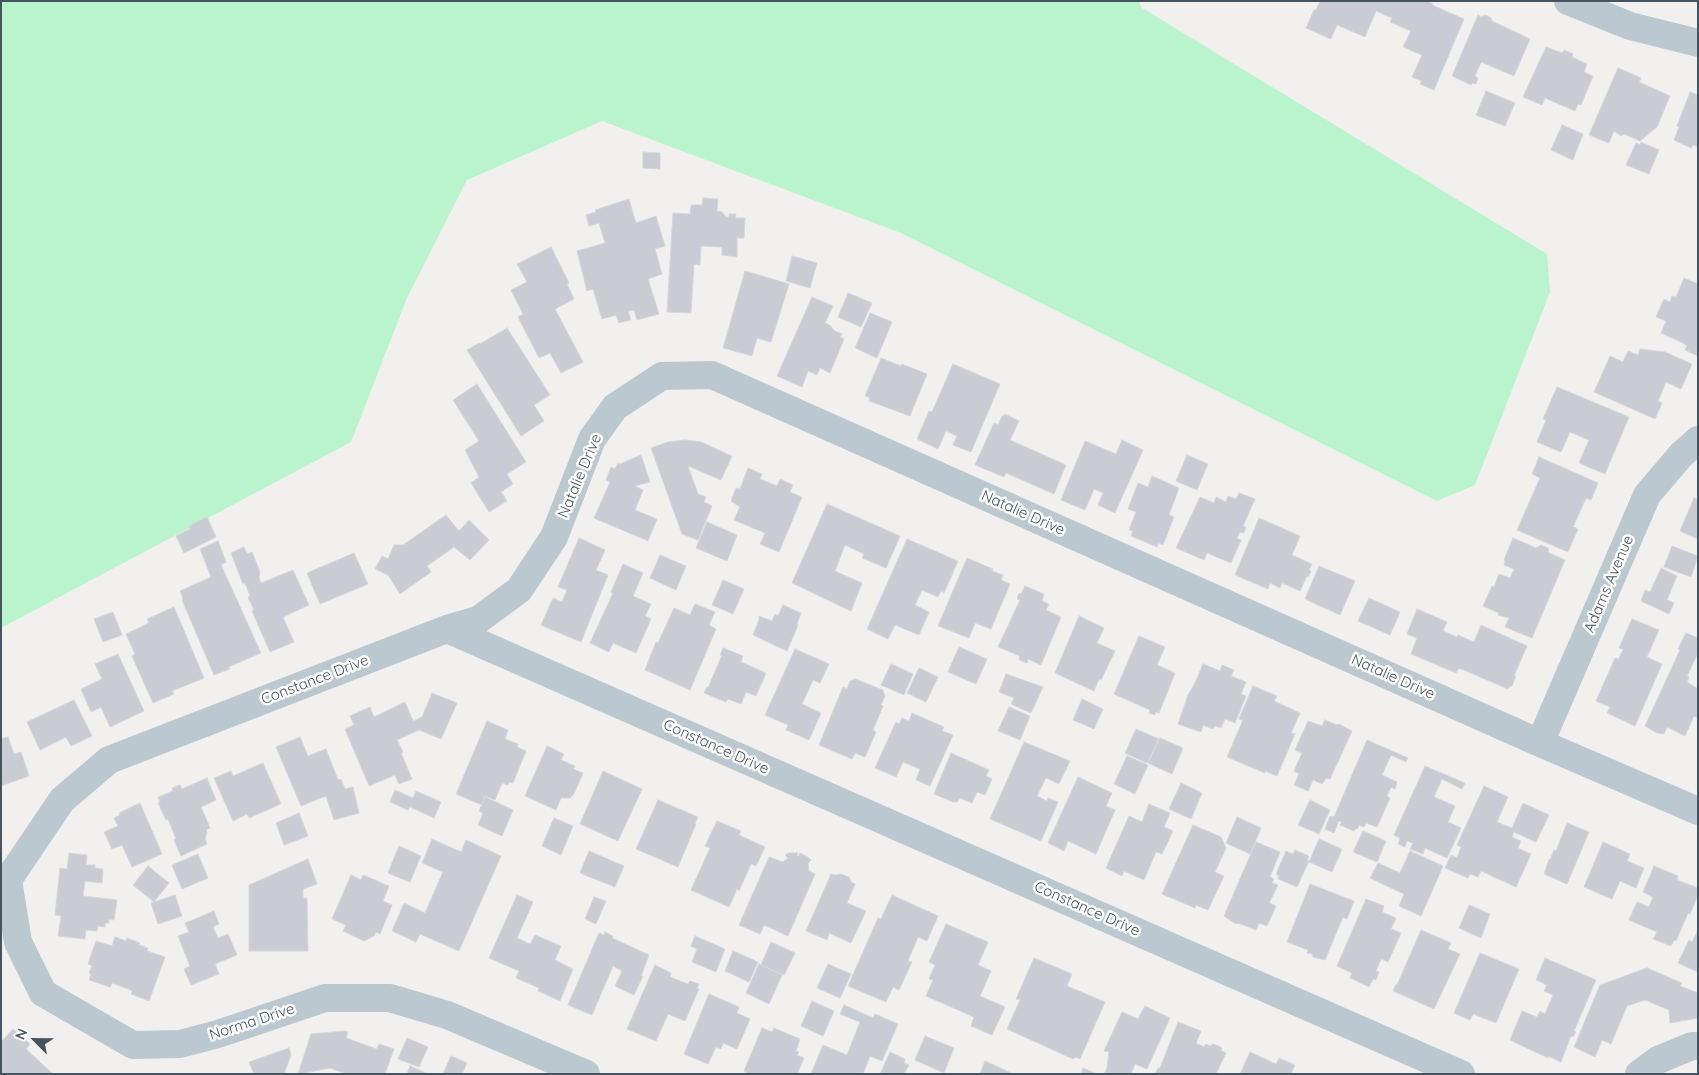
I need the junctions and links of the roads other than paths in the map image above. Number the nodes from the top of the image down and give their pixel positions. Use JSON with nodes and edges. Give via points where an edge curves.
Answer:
{"nodes":[{"id":1,"x":1568,"y":1,"type":"edge"},
{"id":2,"x":1698,"y":43,"type":"edge"},
{"id":3,"x":1698,"y":440,"type":"edge"},
{"id":4,"x":447,"y":629,"type":"junction"},
{"id":5,"x":1540,"y":743,"type":"junction"},
{"id":6,"x":1698,"y":811,"type":"edge"},
{"id":7,"x":5,"y":879,"type":"edge"},
{"id":8,"x":1698,"y":1046,"type":"edge"},
{"id":9,"x":586,"y":1074,"type":"edge"},
{"id":10,"x":1461,"y":1074,"type":"edge"},
{"id":11,"x":1639,"y":1074,"type":"edge"}],
"edges":[{"from":1,"to":2,"type":"street","via":[[1630,26]]},
{"from":3,"to":5,"type":"street","name":"Adams Avenue","via":[[1647,495]]},
{"from":4,"to":5,"type":"street","name":"Natalie Drive","via":[[478,620],[519,590],[554,538],[592,439],[615,407],[662,376],[712,375]]},
{"from":4,"to":7,"type":"street","name":"Constance Drive","via":[[109,760],[62,800]]},
{"from":4,"to":10,"type":"street","name":"Constance Drive"},
{"from":5,"to":6,"type":"street","name":"Natalie Drive"},
{"from":7,"to":9,"type":"street","name":"Norma Drive","via":[[18,942],[44,993],[133,1045],[180,1044],[325,998],[390,998],[447,1015]]},
{"from":8,"to":11,"type":"street","via":[[1658,1060]]}]}
